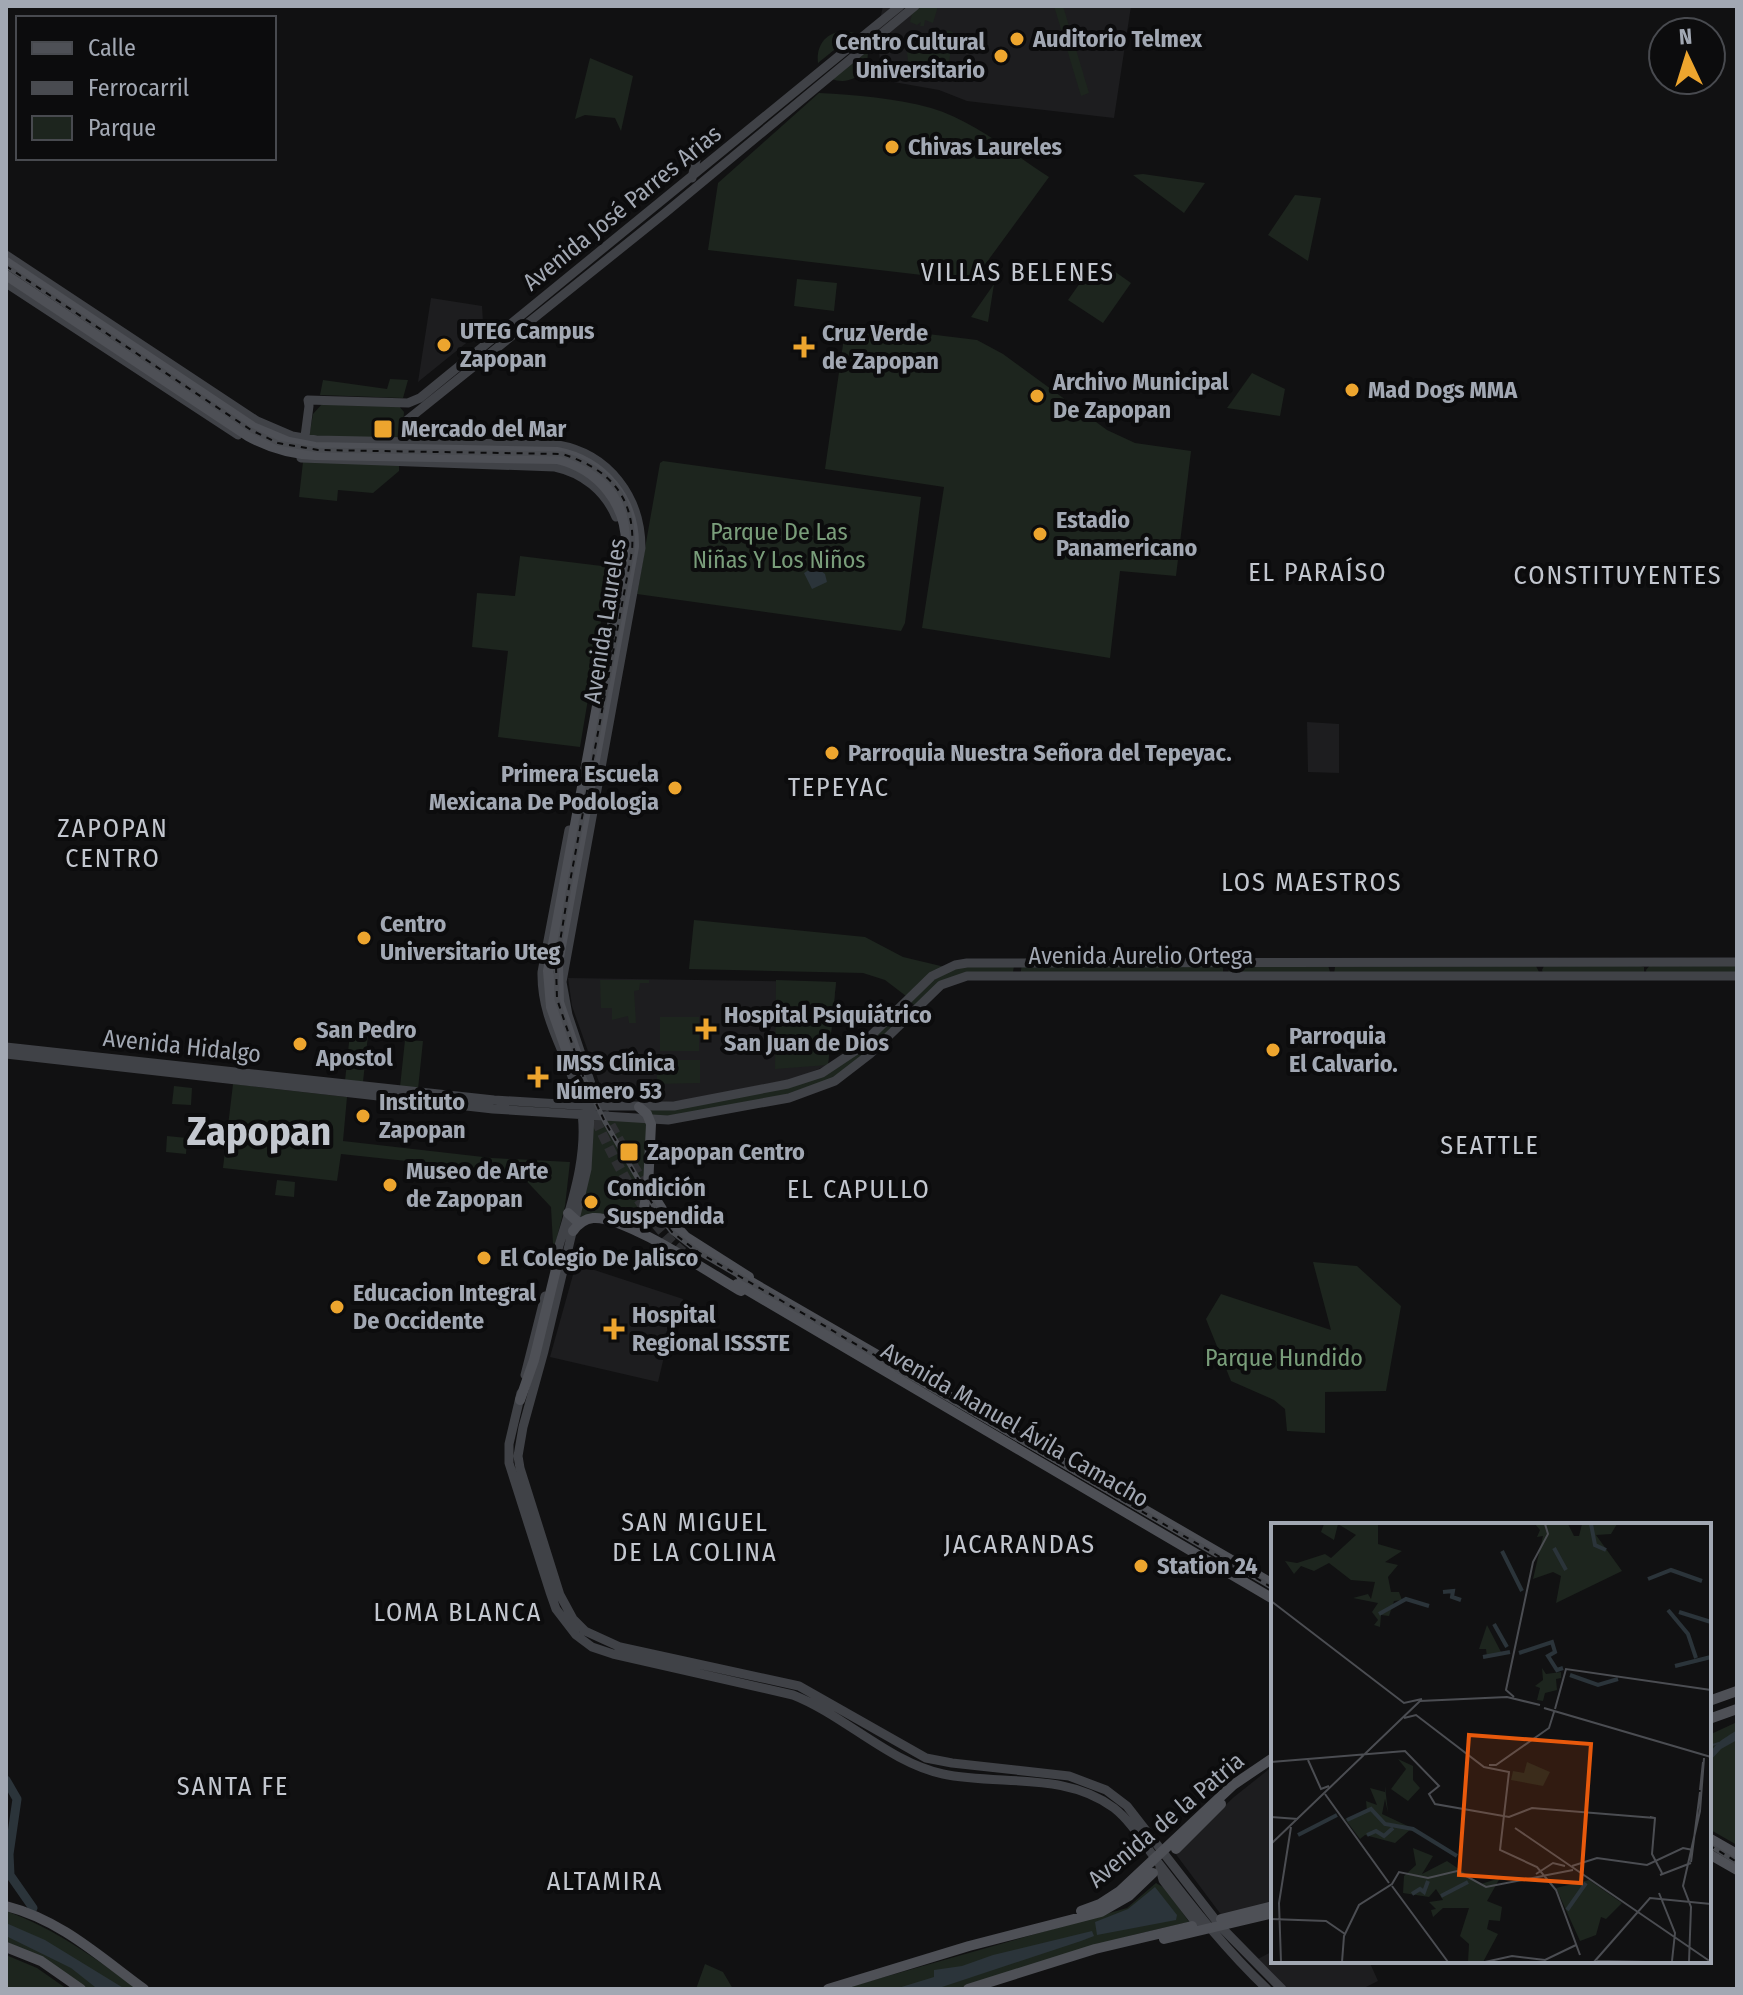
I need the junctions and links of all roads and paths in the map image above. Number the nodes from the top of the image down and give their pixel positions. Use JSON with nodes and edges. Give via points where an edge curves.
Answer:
{"nodes":[{"id":1,"x":900,"y":6,"type":"edge"},
{"id":2,"x":915,"y":6,"type":"edge"},
{"id":3,"x":713,"y":147,"type":"dead end"},
{"id":4,"x":727,"y":147,"type":"junction"},
{"id":5,"x":730,"y":159,"type":"junction"},
{"id":6,"x":696,"y":160,"type":"dead end"},
{"id":7,"x":692,"y":178,"type":"junction"},
{"id":8,"x":680,"y":187,"type":"junction"},
{"id":9,"x":665,"y":213,"type":"junction"},
{"id":10,"x":6,"y":255,"type":"edge"},
{"id":11,"x":6,"y":262,"type":"edge"},
{"id":12,"x":6,"y":275,"type":"edge"},
{"id":13,"x":6,"y":283,"type":"edge"},
{"id":14,"x":303,"y":449,"type":"junction"},
{"id":15,"x":403,"y":453,"type":"junction"},
{"id":16,"x":611,"y":620,"type":"junction"},
{"id":17,"x":615,"y":689,"type":"junction"},
{"id":18,"x":607,"y":698,"type":"junction"},
{"id":19,"x":1737,"y":962,"type":"edge"},
{"id":20,"x":1737,"y":976,"type":"edge"},
{"id":21,"x":6,"y":1047,"type":"edge"},
{"id":22,"x":6,"y":1054,"type":"edge"},
{"id":23,"x":639,"y":1107,"type":"junction"},
{"id":24,"x":586,"y":1110,"type":"junction"},
{"id":25,"x":650,"y":1120,"type":"junction"},
{"id":26,"x":648,"y":1187,"type":"junction"},
{"id":27,"x":574,"y":1222,"type":"junction"},
{"id":28,"x":626,"y":1226,"type":"junction"},
{"id":29,"x":558,"y":1261,"type":"dead end"},
{"id":30,"x":737,"y":1276,"type":"junction"},
{"id":31,"x":724,"y":1281,"type":"junction"},
{"id":32,"x":830,"y":1339,"type":"junction"},
{"id":33,"x":520,"y":1400,"type":"junction"},
{"id":34,"x":1271,"y":1583,"type":"edge"},
{"id":35,"x":1271,"y":1598,"type":"edge"},
{"id":36,"x":1737,"y":1691,"type":"edge"},
{"id":37,"x":1712,"y":1699,"type":"edge"},
{"id":38,"x":1734,"y":1710,"type":"edge"},
{"id":39,"x":1711,"y":1720,"type":"edge"},
{"id":40,"x":1271,"y":1758,"type":"edge"},
{"id":41,"x":1711,"y":1839,"type":"edge"},
{"id":42,"x":1176,"y":1849,"type":"dead end"},
{"id":43,"x":1737,"y":1854,"type":"edge"},
{"id":44,"x":1711,"y":1855,"type":"edge"},
{"id":45,"x":1157,"y":1861,"type":"junction"},
{"id":46,"x":1737,"y":1870,"type":"edge"},
{"id":47,"x":6,"y":1906,"type":"edge"},
{"id":48,"x":1271,"y":1907,"type":"edge"},
{"id":49,"x":1271,"y":1913,"type":"edge"},
{"id":50,"x":1218,"y":1925,"type":"junction"},
{"id":51,"x":1192,"y":1926,"type":"dead end"},
{"id":52,"x":6,"y":1947,"type":"edge"},
{"id":53,"x":1079,"y":1955,"type":"junction"},
{"id":54,"x":81,"y":1989,"type":"edge"},
{"id":55,"x":144,"y":1989,"type":"edge"},
{"id":56,"x":828,"y":1989,"type":"edge"},
{"id":57,"x":968,"y":1989,"type":"edge"},
{"id":58,"x":1267,"y":1989,"type":"edge"},
{"id":59,"x":1282,"y":1989,"type":"edge"}],
"edges":[{"from":1,"to":4,"type":"main road","name":"Avenida José Parres Arias"},
{"from":2,"to":5,"type":"main road","name":"Avenida José Parres Arias"},
{"from":3,"to":4,"type":"main road"},
{"from":4,"to":5,"type":"main road"},
{"from":4,"to":7,"type":"main road","name":"Avenida José Parres Arias"},
{"from":5,"to":9,"type":"main road","name":"Avenida José Parres Arias"},
{"from":6,"to":7,"type":"main road"},
{"from":7,"to":8,"type":"main road","name":"Avenida José Parres Arias"},
{"from":8,"to":9,"type":"main road"},
{"from":8,"to":14,"type":"main road","name":"Avenida José Parres Arias","via":[[420,398],[408,403],[311,400]]},
{"from":9,"to":15,"type":"main road","name":"Avenida José Parres Arias","via":[[406,421]]},
{"from":10,"to":14,"type":"main road","name":"Avenida Laureles"},
{"from":11,"to":14,"type":"main road","name":"Avenida Laureles","via":[[253,427]]},
{"from":12,"to":14,"type":"main road","name":"Avenida Laureles","via":[[248,436],[281,450]]},
{"from":13,"to":14,"type":"main road","name":"Avenida Laureles","via":[[235,433],[264,448]]},
{"from":14,"to":15,"type":"main road","name":"Avenida Laureles"},
{"from":15,"to":16,"type":"main road","name":"Avenida Laureles","via":[[551,459],[591,474],[615,501],[625,528],[626,549]]},
{"from":15,"to":17,"type":"main road","name":"Avenida Laureles","via":[[558,445],[594,458],[619,480],[636,511],[641,548]]},
{"from":15,"to":18,"type":"main road","name":"Avenida Laureles","via":[[557,452],[590,464],[614,485],[629,513],[634,547]]},
{"from":16,"to":18,"type":"main road","name":"Avenida Laureles","via":[[548,971],[551,1007],[572,1054],[559,1002],[558,963]]},
{"from":16,"to":24,"type":"main road","name":"Avenida Laureles","via":[[542,972],[545,1009]]},
{"from":17,"to":18,"type":"main road"},
{"from":17,"to":24,"type":"main road","name":"Avenida Laureles","via":[[562,982],[595,1092]]},
{"from":19,"to":23,"type":"main road","name":"Avenida Aurelio Ortega","via":[[967,963],[932,976],[855,1051],[822,1073],[750,1092]]},
{"from":20,"to":25,"type":"main road","name":"Avenida Aurelio Ortega","via":[[967,976],[941,985],[862,1061],[827,1085],[789,1098]]},
{"from":21,"to":24,"type":"main road","name":"Avenida Hidalgo"},
{"from":22,"to":24,"type":"main road","name":"Avenida Hidalgo","via":[[493,1109]]},
{"from":23,"to":24,"type":"main road","name":"Avenida Aurelio Ortega"},
{"from":23,"to":25,"type":"main road"},
{"from":24,"to":25,"type":"main road","name":"Avenida Aurelio Ortega"},
{"from":24,"to":27,"type":"main road"},
{"from":25,"to":26,"type":"main road"},
{"from":26,"to":28,"type":"main road","via":[[642,1218]]},
{"from":26,"to":30,"type":"main road","via":[[686,1237]]},
{"from":27,"to":28,"type":"main road","via":[[595,1218]]},
{"from":27,"to":33,"type":"main road"},
{"from":27,"to":45,"type":"main road","via":[[518,1456],[560,1595],[573,1619],[597,1639],[620,1647],[799,1686],[926,1758],[1083,1780],[1127,1806]]},
{"from":28,"to":31,"type":"main road"},
{"from":29,"to":33,"type":"main road"},
{"from":30,"to":31,"type":"main road","via":[[726,1272]]},
{"from":30,"to":32,"type":"main road","name":"Avenida Manuel Ávila Camacho"},
{"from":30,"to":34,"type":"main road","name":"Avenida Manuel Ávila Camacho"},
{"from":31,"to":32,"type":"main road"},
{"from":32,"to":35,"type":"main road","name":"Avenida Manuel Ávila Camacho"},
{"from":33,"to":45,"type":"main road","via":[[509,1444],[512,1479],[556,1609],[584,1641],[622,1656],[793,1695],[935,1772],[1082,1791],[1120,1814]]},
{"from":36,"to":37,"type":"main road"},
{"from":38,"to":39,"type":"main road"},
{"from":40,"to":42,"type":"main road","name":"Avenida de la Patria"},
{"from":40,"to":45,"type":"main road","name":"Avenida de la Patria","via":[[1233,1785]]},
{"from":41,"to":43,"type":"main road"},
{"from":44,"to":46,"type":"main road"},
{"from":45,"to":50,"type":"main road"},
{"from":45,"to":50,"type":"main road","via":[[1163,1880],[1198,1927]]},
{"from":45,"to":56,"type":"main road","name":"Avenida de la Patria","via":[[1129,1896],[1108,1909]]},
{"from":47,"to":55,"type":"main road","via":[[62,1928]]},
{"from":48,"to":50,"type":"main road"},
{"from":49,"to":50,"type":"main road"},
{"from":50,"to":53,"type":"main road"},
{"from":50,"to":58,"type":"main road","via":[[1242,1965]]},
{"from":50,"to":59,"type":"main road"},
{"from":51,"to":53,"type":"main road"},
{"from":52,"to":54,"type":"main road","via":[[41,1961]]},
{"from":53,"to":57,"type":"main road"}]}
